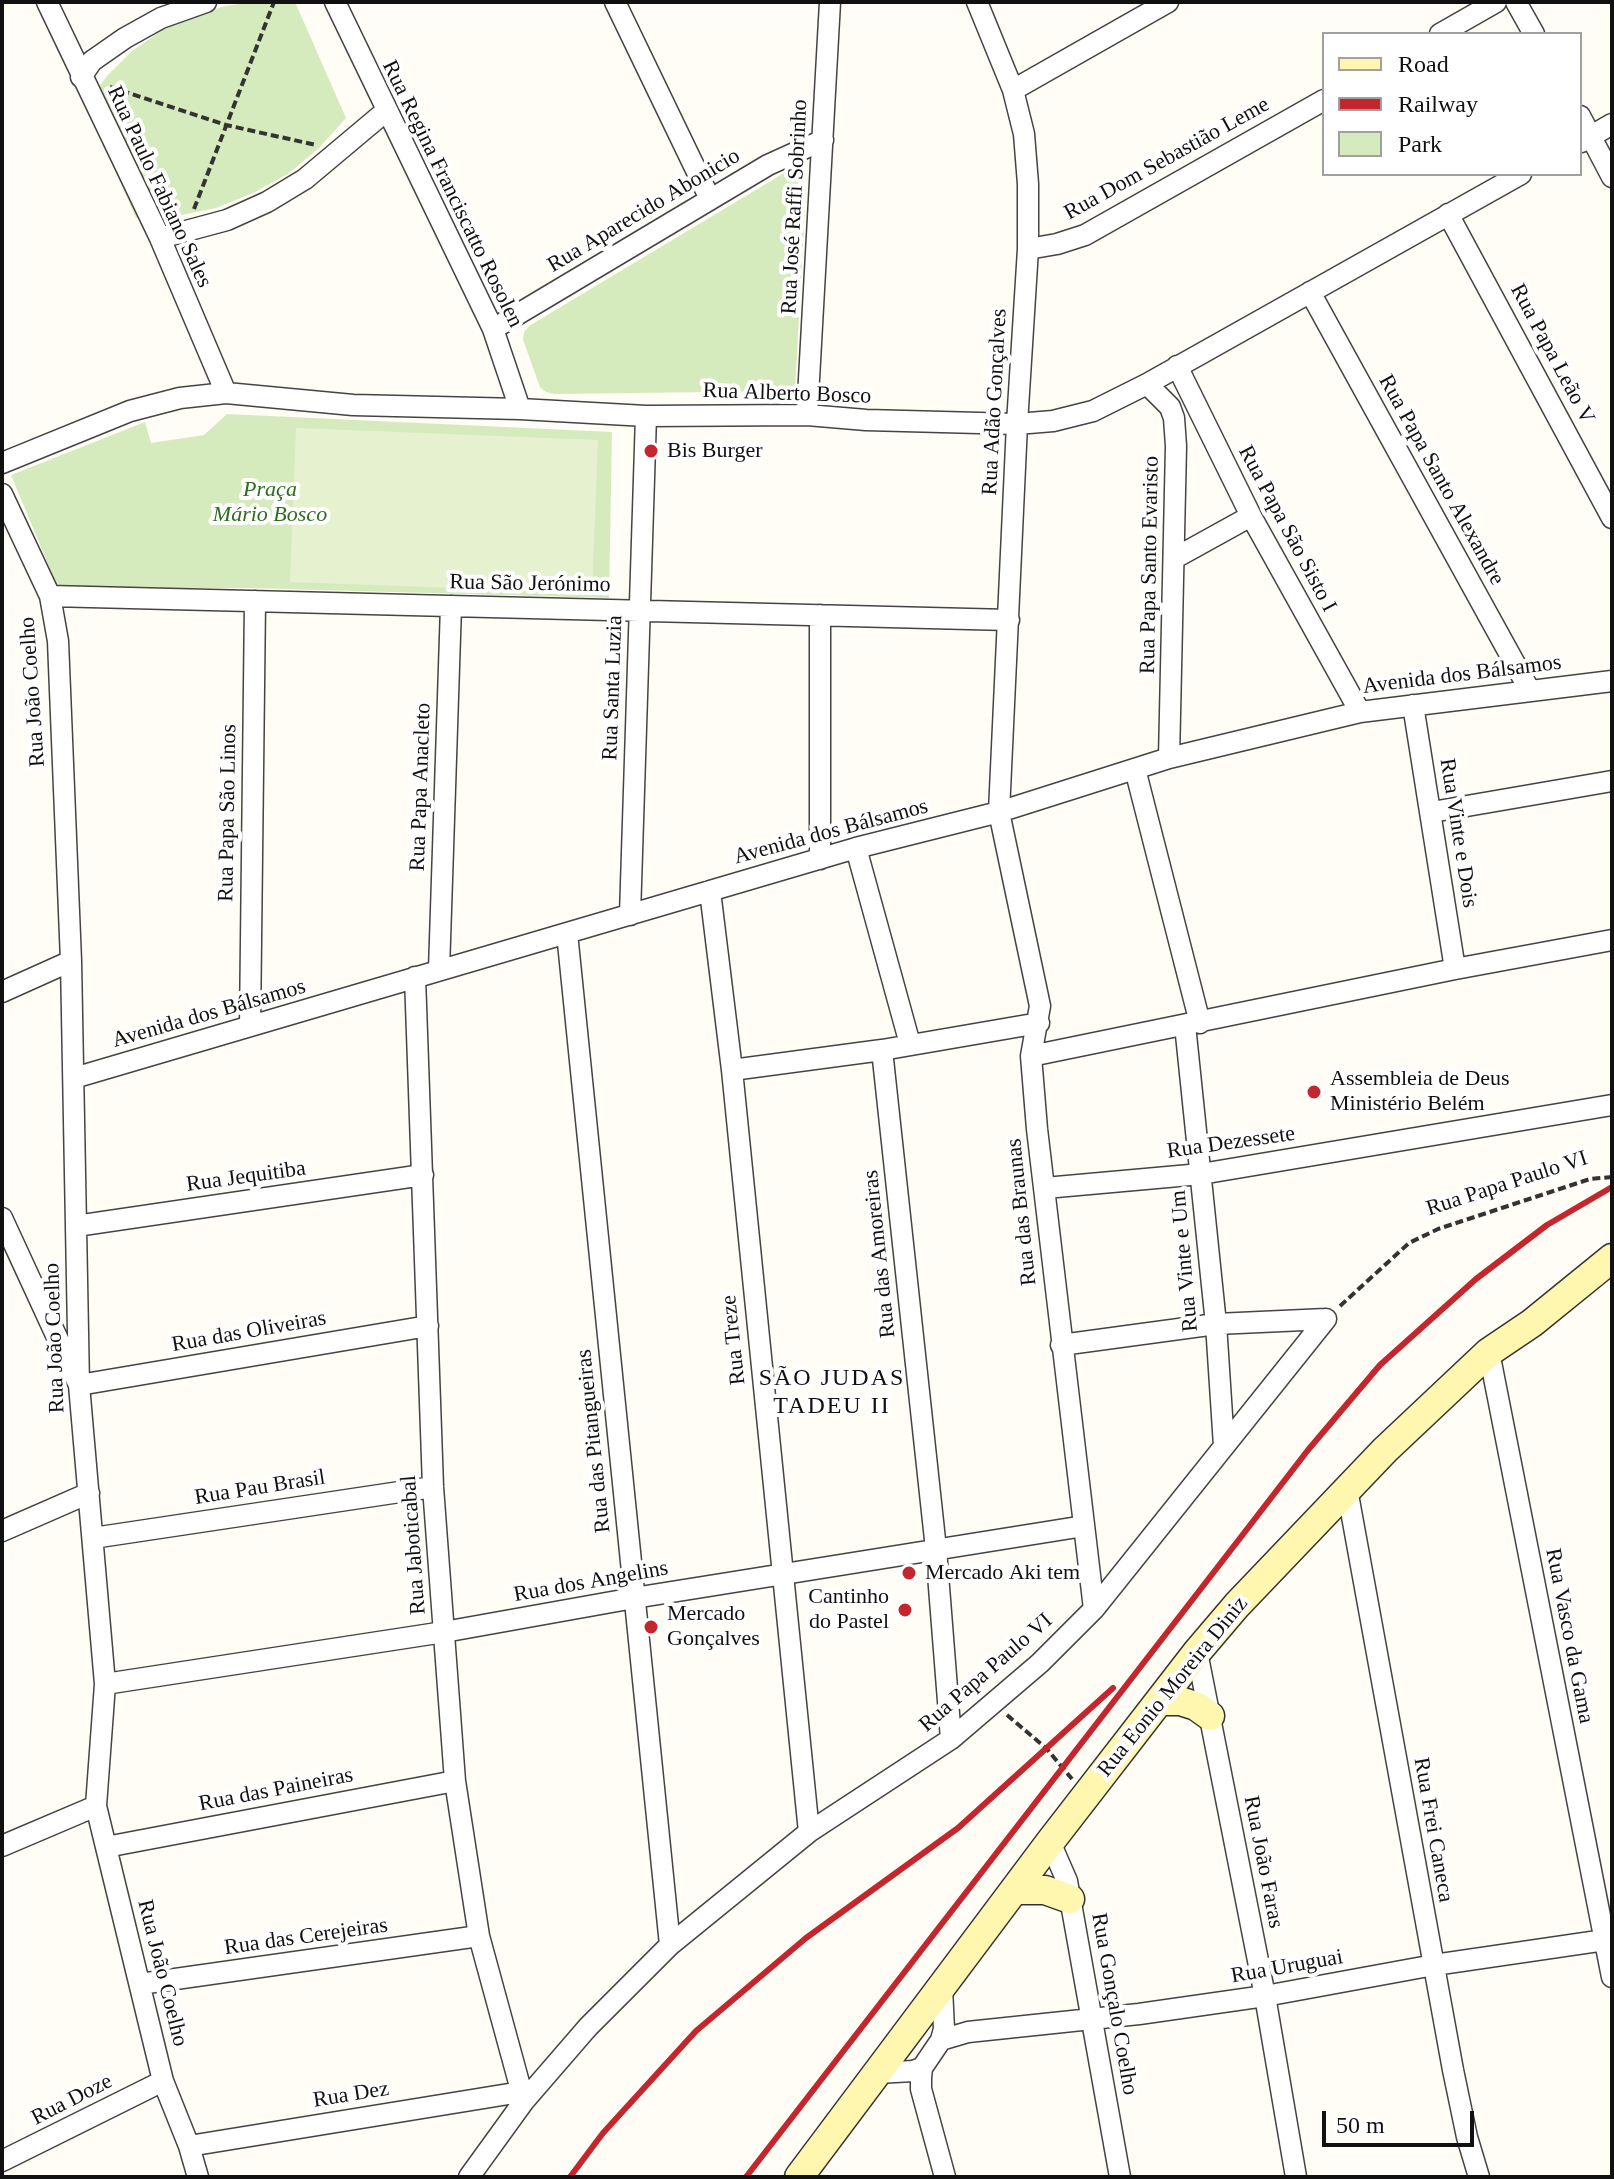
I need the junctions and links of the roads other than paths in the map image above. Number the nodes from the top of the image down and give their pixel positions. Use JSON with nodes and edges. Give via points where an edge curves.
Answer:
{"nodes":[{"id":1,"x":47,"y":2,"type":"edge"},
{"id":2,"x":206,"y":2,"type":"edge"},
{"id":3,"x":335,"y":2,"type":"edge"},
{"id":4,"x":615,"y":2,"type":"edge"},
{"id":5,"x":830,"y":2,"type":"edge"},
{"id":6,"x":977,"y":2,"type":"edge"},
{"id":7,"x":1168,"y":2,"type":"edge"},
{"id":8,"x":1496,"y":2,"type":"edge"},
{"id":9,"x":1516,"y":2,"type":"edge"},
{"id":10,"x":1444,"y":32,"type":"edge"},
{"id":11,"x":1533,"y":32,"type":"edge"},
{"id":12,"x":81,"y":77,"type":"junction"},
{"id":13,"x":1013,"y":90,"type":"junction"},
{"id":14,"x":1322,"y":101,"type":"edge"},
{"id":15,"x":386,"y":111,"type":"junction"},
{"id":16,"x":1612,"y":124,"type":"edge"},
{"id":17,"x":1585,"y":139,"type":"edge"},
{"id":18,"x":823,"y":140,"type":"junction"},
{"id":19,"x":1517,"y":176,"type":"edge"},
{"id":20,"x":1612,"y":177,"type":"edge"},
{"id":21,"x":710,"y":199,"type":"junction"},
{"id":22,"x":1448,"y":214,"type":"junction"},
{"id":23,"x":160,"y":238,"type":"junction"},
{"id":24,"x":1028,"y":249,"type":"junction"},
{"id":25,"x":1310,"y":292,"type":"junction"},
{"id":26,"x":493,"y":329,"type":"junction"},
{"id":27,"x":1177,"y":366,"type":"junction"},
{"id":28,"x":1147,"y":384,"type":"junction"},
{"id":29,"x":226,"y":393,"type":"junction"},
{"id":30,"x":520,"y":409,"type":"junction"},
{"id":31,"x":807,"y":415,"type":"junction"},
{"id":32,"x":646,"y":416,"type":"junction"},
{"id":33,"x":1017,"y":424,"type":"junction"},
{"id":34,"x":1210,"y":434,"type":"junction"},
{"id":35,"x":1176,"y":446,"type":"junction"},
{"id":36,"x":2,"y":463,"type":"edge"},
{"id":37,"x":2,"y":494,"type":"edge"},
{"id":38,"x":1251,"y":516,"type":"junction"},
{"id":39,"x":1612,"y":518,"type":"edge"},
{"id":40,"x":1175,"y":558,"type":"junction"},
{"id":41,"x":50,"y":596,"type":"junction"},
{"id":42,"x":255,"y":601,"type":"junction"},
{"id":43,"x":451,"y":606,"type":"junction"},
{"id":44,"x":640,"y":611,"type":"junction"},
{"id":45,"x":820,"y":615,"type":"junction"},
{"id":46,"x":1009,"y":620,"type":"junction"},
{"id":47,"x":1612,"y":681,"type":"edge"},
{"id":48,"x":1530,"y":691,"type":"junction"},
{"id":49,"x":1413,"y":705,"type":"junction"},
{"id":50,"x":1360,"y":712,"type":"junction"},
{"id":51,"x":1169,"y":758,"type":"junction"},
{"id":52,"x":1135,"y":769,"type":"junction"},
{"id":53,"x":1612,"y":781,"type":"edge"},
{"id":54,"x":999,"y":812,"type":"junction"},
{"id":55,"x":1432,"y":812,"type":"junction"},
{"id":56,"x":856,"y":848,"type":"junction"},
{"id":57,"x":820,"y":859,"type":"junction"},
{"id":58,"x":710,"y":891,"type":"junction"},
{"id":59,"x":630,"y":915,"type":"junction"},
{"id":60,"x":567,"y":933,"type":"junction"},
{"id":61,"x":1612,"y":940,"type":"edge"},
{"id":62,"x":71,"y":961,"type":"junction"},
{"id":63,"x":1455,"y":969,"type":"junction"},
{"id":64,"x":439,"y":970,"type":"junction"},
{"id":65,"x":415,"y":977,"type":"junction"},
{"id":66,"x":2,"y":992,"type":"edge"},
{"id":67,"x":1039,"y":1023,"type":"junction"},
{"id":68,"x":1192,"y":1024,"type":"junction"},
{"id":69,"x":250,"y":1026,"type":"junction"},
{"id":70,"x":910,"y":1044,"type":"junction"},
{"id":71,"x":882,"y":1050,"type":"junction"},
{"id":72,"x":1031,"y":1056,"type":"junction"},
{"id":73,"x":732,"y":1070,"type":"junction"},
{"id":74,"x":74,"y":1078,"type":"junction"},
{"id":75,"x":1612,"y":1105,"type":"edge"},
{"id":76,"x":1201,"y":1174,"type":"junction"},
{"id":77,"x":423,"y":1175,"type":"junction"},
{"id":78,"x":1045,"y":1188,"type":"junction"},
{"id":79,"x":2,"y":1218,"type":"edge"},
{"id":80,"x":76,"y":1226,"type":"junction"},
{"id":81,"x":1612,"y":1258,"type":"edge"},
{"id":82,"x":1216,"y":1324,"type":"junction"},
{"id":83,"x":428,"y":1326,"type":"junction"},
{"id":84,"x":1061,"y":1345,"type":"junction"},
{"id":85,"x":1489,"y":1352,"type":"junction"},
{"id":86,"x":79,"y":1385,"type":"junction"},
{"id":87,"x":1224,"y":1446,"type":"junction"},
{"id":88,"x":433,"y":1487,"type":"junction"},
{"id":89,"x":1347,"y":1489,"type":"junction"},
{"id":90,"x":89,"y":1493,"type":"junction"},
{"id":91,"x":1084,"y":1526,"type":"junction"},
{"id":92,"x":2,"y":1531,"type":"edge"},
{"id":93,"x":93,"y":1538,"type":"junction"},
{"id":94,"x":936,"y":1549,"type":"junction"},
{"id":95,"x":782,"y":1575,"type":"junction"},
{"id":96,"x":634,"y":1598,"type":"junction"},
{"id":97,"x":1094,"y":1609,"type":"junction"},
{"id":98,"x":444,"y":1632,"type":"junction"},
{"id":99,"x":1197,"y":1652,"type":"junction"},
{"id":100,"x":105,"y":1684,"type":"junction"},
{"id":101,"x":1160,"y":1701,"type":"junction"},
{"id":102,"x":1210,"y":1716,"type":"junction"},
{"id":103,"x":951,"y":1739,"type":"junction"},
{"id":104,"x":455,"y":1781,"type":"junction"},
{"id":105,"x":96,"y":1806,"type":"junction"},
{"id":106,"x":809,"y":1832,"type":"junction"},
{"id":107,"x":1050,"y":1842,"type":"junction"},
{"id":108,"x":2,"y":1846,"type":"edge"},
{"id":109,"x":106,"y":1847,"type":"junction"},
{"id":110,"x":1014,"y":1890,"type":"junction"},
{"id":111,"x":1070,"y":1899,"type":"junction"},
{"id":112,"x":479,"y":1936,"type":"junction"},
{"id":113,"x":1608,"y":1940,"type":"edge"},
{"id":114,"x":670,"y":1945,"type":"junction"},
{"id":115,"x":1434,"y":1965,"type":"junction"},
{"id":116,"x":1612,"y":1977,"type":"edge"},
{"id":117,"x":140,"y":1984,"type":"junction"},
{"id":118,"x":942,"y":1988,"type":"junction"},
{"id":119,"x":1265,"y":1996,"type":"junction"},
{"id":120,"x":1094,"y":2019,"type":"junction"},
{"id":121,"x":943,"y":2032,"type":"junction"},
{"id":122,"x":901,"y":2071,"type":"junction"},
{"id":123,"x":163,"y":2081,"type":"junction"},
{"id":124,"x":523,"y":2096,"type":"junction"},
{"id":125,"x":189,"y":2146,"type":"junction"},
{"id":126,"x":2,"y":2161,"type":"edge"},
{"id":127,"x":198,"y":2177,"type":"edge"},
{"id":128,"x":469,"y":2177,"type":"edge"},
{"id":129,"x":799,"y":2177,"type":"edge"},
{"id":130,"x":945,"y":2177,"type":"edge"},
{"id":131,"x":1120,"y":2177,"type":"edge"},
{"id":132,"x":1296,"y":2177,"type":"edge"},
{"id":133,"x":1479,"y":2177,"type":"edge"}],
"edges":[{"from":1,"to":12,"type":"street","name":"Rua Paulo Fabiano Sales"},
{"from":2,"to":12,"type":"street","via":[[125,38],[92,61]]},
{"from":3,"to":15,"type":"street","name":"Rua Regina Franciscatto Rosolen"},
{"from":4,"to":21,"type":"street"},
{"from":5,"to":18,"type":"street","name":"Rua José Raffi Sobrinho"},
{"from":6,"to":13,"type":"street","name":"Rua Adão Gonçalves"},
{"from":7,"to":13,"type":"street"},
{"from":8,"to":10,"type":"street"},
{"from":9,"to":11,"type":"street"},
{"from":12,"to":23,"type":"street","name":"Rua Paulo Fabiano Sales"},
{"from":13,"to":24,"type":"street","name":"Rua Adão Gonçalves","via":[[1024,134]]},
{"from":14,"to":24,"type":"street","name":"Rua Dom Sebastião Leme","via":[[1085,235]]},
{"from":15,"to":23,"type":"street","via":[[305,179],[267,202],[227,220]]},
{"from":15,"to":26,"type":"street","name":"Rua Regina Franciscatto Rosolen"},
{"from":16,"to":17,"type":"street"},
{"from":17,"to":20,"type":"street"},
{"from":18,"to":21,"type":"street","name":"Rua Aparecido Abonicio"},
{"from":18,"to":31,"type":"street","name":"Rua José Raffi Sobrinho"},
{"from":19,"to":22,"type":"street","name":"Rua Alberto Bosco"},
{"from":21,"to":26,"type":"street","name":"Rua Aparecido Abonicio"},
{"from":22,"to":25,"type":"street","name":"Rua Alberto Bosco"},
{"from":22,"to":39,"type":"street","name":"Rua Papa Leão V"},
{"from":23,"to":29,"type":"street","name":"Rua Paulo Fabiano Sales"},
{"from":24,"to":33,"type":"street","name":"Rua Adão Gonçalves"},
{"from":25,"to":27,"type":"street","name":"Rua Alberto Bosco"},
{"from":25,"to":48,"type":"street","name":"Rua Papa Santo Alexandre"},
{"from":26,"to":30,"type":"street","name":"Rua Regina Franciscatto Rosolen"},
{"from":27,"to":28,"type":"street","name":"Rua Alberto Bosco"},
{"from":27,"to":34,"type":"street","name":"Rua Papa São Sisto I"},
{"from":28,"to":33,"type":"street","name":"Rua Alberto Bosco","via":[[1093,411]]},
{"from":28,"to":35,"type":"street","name":"Rua Papa Santo Evaristo","via":[[1170,407]]},
{"from":29,"to":30,"type":"street","name":"Rua Alberto Bosco","via":[[353,405]]},
{"from":29,"to":36,"type":"street","name":"Rua Alberto Bosco","via":[[130,411]]},
{"from":30,"to":32,"type":"street","name":"Rua Alberto Bosco"},
{"from":31,"to":32,"type":"street","name":"Rua Alberto Bosco"},
{"from":31,"to":33,"type":"street","name":"Rua Alberto Bosco"},
{"from":32,"to":44,"type":"street","name":"Rua Santa Luzia"},
{"from":33,"to":46,"type":"street","name":"Rua Adão Gonçalves"},
{"from":34,"to":35,"type":"street","via":[[1185,436]]},
{"from":34,"to":38,"type":"street","name":"Rua Papa São Sisto I"},
{"from":35,"to":40,"type":"street","name":"Rua Papa Santo Evaristo"},
{"from":37,"to":41,"type":"street","name":"Rua João Coelho"},
{"from":38,"to":40,"type":"street"},
{"from":38,"to":50,"type":"street","name":"Rua Papa São Sisto I"},
{"from":40,"to":51,"type":"street","name":"Rua Papa Santo Evaristo"},
{"from":41,"to":42,"type":"street","name":"Rua São Jerónimo"},
{"from":41,"to":62,"type":"street","name":"Rua João Coelho","via":[[58,641]]},
{"from":42,"to":43,"type":"street","name":"Rua São Jerónimo"},
{"from":42,"to":69,"type":"street","name":"Rua Papa São Linos"},
{"from":43,"to":44,"type":"street","name":"Rua São Jerónimo"},
{"from":43,"to":64,"type":"street","name":"Rua Papa Anacleto"},
{"from":44,"to":45,"type":"street","name":"Rua São Jerónimo"},
{"from":44,"to":59,"type":"street","name":"Rua Santa Luzia"},
{"from":45,"to":46,"type":"street","name":"Rua São Jerónimo"},
{"from":45,"to":57,"type":"street"},
{"from":46,"to":54,"type":"street","name":"Rua Adão Gonçalves"},
{"from":47,"to":48,"type":"street","name":"Avenida dos Bálsamos"},
{"from":48,"to":49,"type":"street","name":"Avenida dos Bálsamos"},
{"from":49,"to":50,"type":"street","name":"Avenida dos Bálsamos"},
{"from":49,"to":55,"type":"street","name":"Rua Vinte e Dois"},
{"from":50,"to":51,"type":"street","name":"Avenida dos Bálsamos"},
{"from":51,"to":52,"type":"street","name":"Avenida dos Bálsamos"},
{"from":52,"to":54,"type":"street","name":"Avenida dos Bálsamos"},
{"from":52,"to":68,"type":"street","name":"Rua Vinte e Um"},
{"from":53,"to":55,"type":"street"},
{"from":54,"to":56,"type":"street","name":"Avenida dos Bálsamos"},
{"from":54,"to":67,"type":"street","name":"Rua das Braunas","via":[[1040,1006]]},
{"from":55,"to":63,"type":"street","name":"Rua Vinte e Dois"},
{"from":56,"to":57,"type":"street","name":"Avenida dos Bálsamos"},
{"from":56,"to":70,"type":"street"},
{"from":57,"to":58,"type":"street","name":"Avenida dos Bálsamos"},
{"from":58,"to":59,"type":"street","name":"Avenida dos Bálsamos"},
{"from":58,"to":73,"type":"street","name":"Rua Treze"},
{"from":59,"to":60,"type":"street","name":"Avenida dos Bálsamos"},
{"from":60,"to":64,"type":"street","name":"Avenida dos Bálsamos"},
{"from":60,"to":96,"type":"street","name":"Rua das Pitangueiras"},
{"from":61,"to":63,"type":"street"},
{"from":62,"to":66,"type":"street"},
{"from":62,"to":74,"type":"street","name":"Rua João Coelho"},
{"from":63,"to":68,"type":"street"},
{"from":64,"to":65,"type":"street","name":"Avenida dos Bálsamos"},
{"from":65,"to":69,"type":"street","name":"Avenida dos Bálsamos"},
{"from":65,"to":77,"type":"street","name":"Rua Jaboticabal"},
{"from":67,"to":70,"type":"street"},
{"from":67,"to":72,"type":"street","name":"Rua das Braunas"},
{"from":68,"to":72,"type":"street"},
{"from":68,"to":76,"type":"street","name":"Rua Vinte e Um"},
{"from":69,"to":74,"type":"street","name":"Avenida dos Bálsamos"},
{"from":70,"to":71,"type":"street"},
{"from":71,"to":73,"type":"street"},
{"from":71,"to":94,"type":"street","name":"Rua das Amoreiras"},
{"from":72,"to":78,"type":"street","name":"Rua das Braunas"},
{"from":73,"to":95,"type":"street","name":"Rua Treze"},
{"from":74,"to":80,"type":"street","name":"Rua João Coelho"},
{"from":75,"to":76,"type":"street","name":"Rua Dezessete"},
{"from":76,"to":78,"type":"street","name":"Rua Dezessete"},
{"from":76,"to":82,"type":"street","name":"Rua Vinte e Um"},
{"from":77,"to":80,"type":"street","name":"Rua Jequitiba"},
{"from":77,"to":83,"type":"street","name":"Rua Jaboticabal"},
{"from":78,"to":84,"type":"street","name":"Rua das Braunas"},
{"from":79,"to":86,"type":"street"},
{"from":80,"to":86,"type":"street","name":"Rua João Coelho"},
{"from":81,"to":85,"type":"main road","name":"Rua Eonio Moreira Diniz"},
{"from":82,"to":84,"type":"street"},
{"from":82,"to":87,"type":"street","name":"Rua Vinte e Um"},
{"from":82,"to":87,"type":"street","name":"Rua Papa Paulo VI","via":[[1326,1319]]},
{"from":83,"to":86,"type":"street","name":"Rua das Oliveiras"},
{"from":83,"to":88,"type":"street","name":"Rua Jaboticabal"},
{"from":84,"to":91,"type":"street","name":"Rua das Braunas"},
{"from":85,"to":89,"type":"main road","name":"Rua Eonio Moreira Diniz"},
{"from":85,"to":113,"type":"street","name":"Rua Vasco da Gama"},
{"from":86,"to":90,"type":"street","name":"Rua João Coelho"},
{"from":87,"to":97,"type":"street","name":"Rua Papa Paulo VI"},
{"from":88,"to":93,"type":"street","name":"Rua Pau Brasil"},
{"from":88,"to":98,"type":"street","name":"Rua Jaboticabal"},
{"from":89,"to":99,"type":"main road","name":"Rua Eonio Moreira Diniz"},
{"from":89,"to":115,"type":"street","name":"Rua Frei Caneca"},
{"from":90,"to":92,"type":"street"},
{"from":90,"to":93,"type":"street","name":"Rua João Coelho"},
{"from":91,"to":94,"type":"street","name":"Rua dos Angelins"},
{"from":91,"to":97,"type":"street","name":"Rua das Braunas"},
{"from":93,"to":100,"type":"street","name":"Rua João Coelho"},
{"from":94,"to":95,"type":"street","name":"Rua dos Angelins"},
{"from":94,"to":103,"type":"street","name":"Rua das Amoreiras"},
{"from":95,"to":96,"type":"street","name":"Rua dos Angelins"},
{"from":95,"to":106,"type":"street","name":"Rua Treze"},
{"from":96,"to":98,"type":"street","name":"Rua dos Angelins"},
{"from":96,"to":114,"type":"street","name":"Rua das Pitangueiras"},
{"from":97,"to":103,"type":"street","name":"Rua Papa Paulo VI"},
{"from":98,"to":100,"type":"street","name":"Rua dos Angelins"},
{"from":98,"to":104,"type":"street","name":"Rua Jaboticabal"},
{"from":99,"to":101,"type":"main road","name":"Rua Eonio Moreira Diniz"},
{"from":99,"to":102,"type":"street","name":"Rua João Faras"},
{"from":100,"to":105,"type":"street","name":"Rua João Coelho"},
{"from":101,"to":102,"type":"main road","via":[[1180,1701]]},
{"from":101,"to":107,"type":"main road","name":"Rua Eonio Moreira Diniz"},
{"from":102,"to":119,"type":"street","name":"Rua João Faras"},
{"from":103,"to":106,"type":"street","name":"Rua Papa Paulo VI"},
{"from":104,"to":109,"type":"street","name":"Rua das Paineiras"},
{"from":104,"to":112,"type":"street","name":"Rua Jaboticabal"},
{"from":105,"to":108,"type":"street"},
{"from":105,"to":109,"type":"street","name":"Rua João Coelho"},
{"from":106,"to":114,"type":"street","name":"Rua Papa Paulo VI"},
{"from":107,"to":110,"type":"main road","name":"Rua Eonio Moreira Diniz"},
{"from":107,"to":111,"type":"street","name":"Rua Gonçalo Coelho"},
{"from":109,"to":117,"type":"street","name":"Rua João Coelho"},
{"from":110,"to":111,"type":"main road","via":[[1045,1890]]},
{"from":110,"to":118,"type":"main road","name":"Rua Eonio Moreira Diniz"},
{"from":111,"to":120,"type":"street","name":"Rua Gonçalo Coelho"},
{"from":112,"to":117,"type":"street","name":"Rua das Cerejeiras"},
{"from":112,"to":124,"type":"street","name":"Rua Jaboticabal"},
{"from":113,"to":115,"type":"street","name":"Rua Uruguai"},
{"from":113,"to":116,"type":"street","name":"Rua Vasco da Gama"},
{"from":114,"to":124,"type":"street","name":"Rua Papa Paulo VI"},
{"from":115,"to":119,"type":"street","name":"Rua Uruguai"},
{"from":115,"to":133,"type":"street","name":"Rua Frei Caneca"},
{"from":117,"to":123,"type":"street","name":"Rua João Coelho"},
{"from":118,"to":121,"type":"street"},
{"from":118,"to":122,"type":"main road","name":"Rua Eonio Moreira Diniz"},
{"from":119,"to":120,"type":"street","name":"Rua Uruguai"},
{"from":119,"to":132,"type":"street","name":"Rua João Faras"},
{"from":120,"to":121,"type":"street","name":"Rua Uruguai"},
{"from":120,"to":131,"type":"street","name":"Rua Gonçalo Coelho"},
{"from":121,"to":122,"type":"street"},
{"from":122,"to":129,"type":"main road","name":"Rua Eonio Moreira Diniz"},
{"from":122,"to":130,"type":"street","via":[[921,2089]]},
{"from":123,"to":125,"type":"street","name":"Rua João Coelho"},
{"from":123,"to":126,"type":"street","name":"Rua Doze"},
{"from":124,"to":125,"type":"street","name":"Rua Dez"},
{"from":124,"to":128,"type":"street","name":"Rua Papa Paulo VI"},
{"from":125,"to":127,"type":"street","name":"Rua João Coelho"}]}
